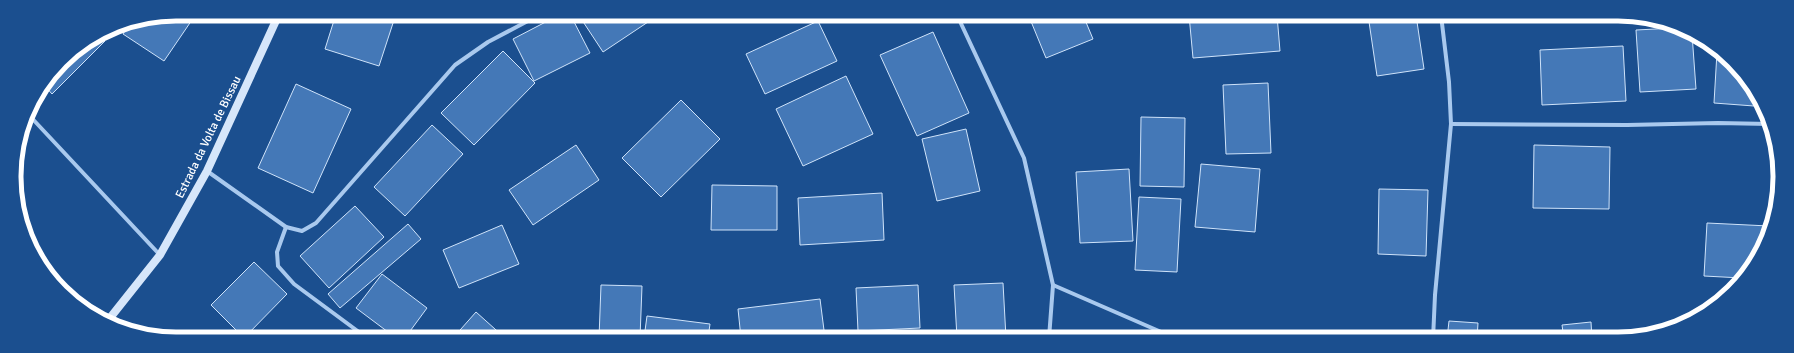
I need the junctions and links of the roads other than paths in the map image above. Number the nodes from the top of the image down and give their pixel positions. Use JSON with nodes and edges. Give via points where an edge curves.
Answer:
{"nodes":[{"id":1,"x":276,"y":21,"type":"edge"},
{"id":2,"x":528,"y":21,"type":"edge"},
{"id":3,"x":960,"y":21,"type":"edge"},
{"id":4,"x":1442,"y":21,"type":"edge"},
{"id":5,"x":32,"y":119,"type":"edge"},
{"id":6,"x":1451,"y":124,"type":"junction"},
{"id":7,"x":1764,"y":124,"type":"edge"},
{"id":8,"x":207,"y":171,"type":"junction"},
{"id":9,"x":286,"y":227,"type":"junction"},
{"id":10,"x":160,"y":255,"type":"junction"},
{"id":11,"x":1053,"y":285,"type":"junction"},
{"id":12,"x":111,"y":317,"type":"edge"},
{"id":13,"x":359,"y":332,"type":"edge"},
{"id":14,"x":1049,"y":332,"type":"edge"},
{"id":15,"x":1161,"y":332,"type":"edge"},
{"id":16,"x":1433,"y":332,"type":"edge"}],
"edges":[{"from":1,"to":8,"type":"main road","name":"Estrada da Volta de Bissau"},
{"from":2,"to":9,"type":"street","via":[[488,42],[455,65],[316,223],[302,231]]},
{"from":3,"to":11,"type":"street","via":[[1024,158]]},
{"from":4,"to":6,"type":"street"},
{"from":5,"to":10,"type":"street"},
{"from":6,"to":7,"type":"street"},
{"from":6,"to":16,"type":"street"},
{"from":8,"to":9,"type":"street"},
{"from":8,"to":10,"type":"main road","name":"Estrada da Volta de Bissau"},
{"from":9,"to":13,"type":"street","via":[[277,252],[278,266],[294,284]]},
{"from":10,"to":12,"type":"main road","name":"Estrada da Volta de Bissau"},
{"from":11,"to":14,"type":"street"},
{"from":11,"to":15,"type":"street"}]}
